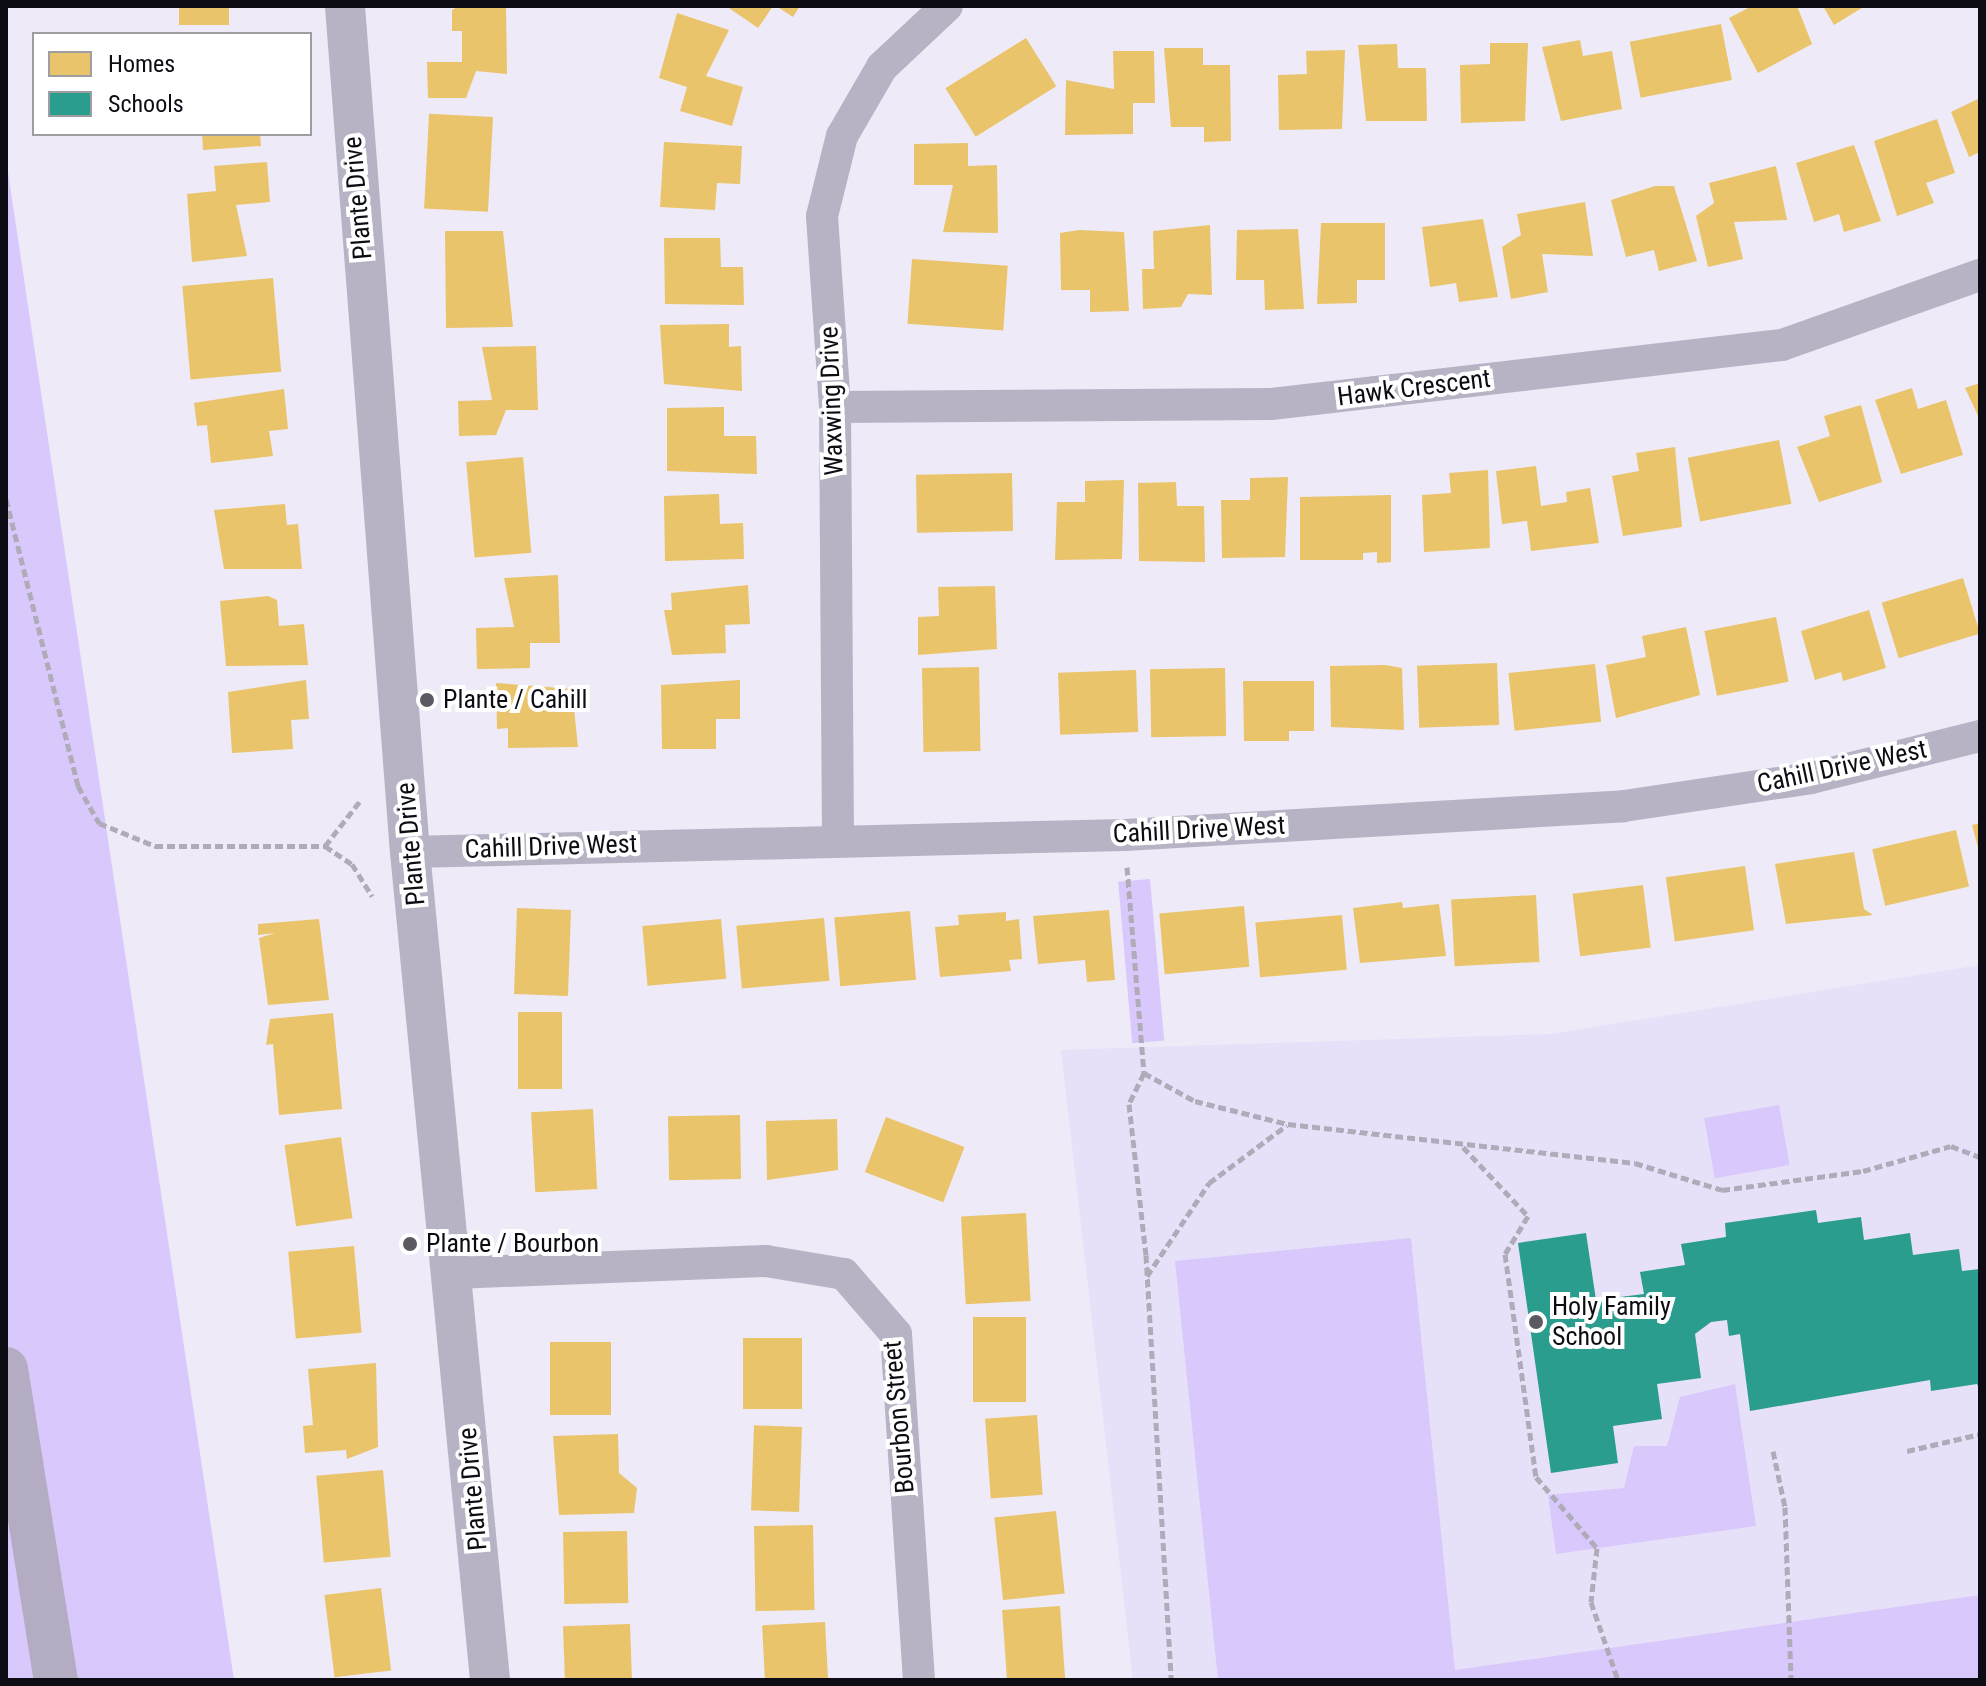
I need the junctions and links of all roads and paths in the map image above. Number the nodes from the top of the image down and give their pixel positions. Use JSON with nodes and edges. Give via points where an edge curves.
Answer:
{"nodes":[{"id":1,"x":345,"y":6,"type":"edge"},
{"id":2,"x":947,"y":6,"type":"edge"},
{"id":3,"x":1980,"y":275,"type":"edge"},
{"id":4,"x":835,"y":407,"type":"junction"},
{"id":5,"x":6,"y":499,"type":"edge"},
{"id":6,"x":1980,"y":736,"type":"edge"},
{"id":7,"x":360,"y":801,"type":"dead end"},
{"id":8,"x":1125,"y":835,"type":"junction"},
{"id":9,"x":838,"y":838,"type":"junction"},
{"id":10,"x":325,"y":846,"type":"junction"},
{"id":11,"x":410,"y":852,"type":"junction"},
{"id":12,"x":372,"y":896,"type":"dead end"},
{"id":13,"x":1144,"y":1073,"type":"junction"},
{"id":14,"x":1288,"y":1124,"type":"junction"},
{"id":15,"x":1462,"y":1147,"type":"junction"},
{"id":16,"x":1980,"y":1157,"type":"edge"},
{"id":17,"x":454,"y":1273,"type":"junction"},
{"id":18,"x":1147,"y":1276,"type":"junction"},
{"id":19,"x":6,"y":1369,"type":"edge"},
{"id":20,"x":1980,"y":1434,"type":"edge"},
{"id":21,"x":1773,"y":1451,"type":"dead end"},
{"id":22,"x":1907,"y":1451,"type":"dead end"},
{"id":23,"x":56,"y":1680,"type":"edge"},
{"id":24,"x":490,"y":1680,"type":"edge"},
{"id":25,"x":919,"y":1680,"type":"edge"},
{"id":26,"x":1171,"y":1680,"type":"edge"},
{"id":27,"x":1618,"y":1680,"type":"edge"},
{"id":28,"x":1791,"y":1680,"type":"edge"}],
"edges":[{"from":1,"to":11,"type":"street","name":"Plante Drive"},
{"from":2,"to":4,"type":"street","name":"Waxwing Drive","via":[[882,67],[842,136],[822,216]]},
{"from":3,"to":4,"type":"street","name":"Hawk Crescent","via":[[1782,345],[1410,388],[1271,404]]},
{"from":4,"to":9,"type":"street","name":"Waxwing Drive"},
{"from":5,"to":10,"type":"path","via":[[78,786],[99,823],[155,846]]},
{"from":6,"to":8,"type":"street","name":"Cahill Drive West","via":[[1811,778],[1624,806]]},
{"from":7,"to":10,"type":"path"},
{"from":8,"to":9,"type":"street","name":"Cahill Drive West"},
{"from":8,"to":13,"type":"path"},
{"from":9,"to":11,"type":"street","name":"Cahill Drive West"},
{"from":10,"to":12,"type":"path","via":[[352,864]]},
{"from":11,"to":17,"type":"street","name":"Plante Drive"},
{"from":13,"to":14,"type":"path","via":[[1195,1101]]},
{"from":13,"to":18,"type":"path","via":[[1129,1104]]},
{"from":14,"to":15,"type":"path"},
{"from":14,"to":18,"type":"path","via":[[1209,1183]]},
{"from":15,"to":16,"type":"path","via":[[1635,1163],[1722,1190],[1863,1171],[1951,1146]]},
{"from":15,"to":27,"type":"path","via":[[1528,1216],[1505,1254],[1536,1477],[1597,1548],[1591,1602]]},
{"from":17,"to":24,"type":"street","name":"Plante Drive"},
{"from":17,"to":25,"type":"street","name":"Bourbon Street","via":[[766,1261],[844,1274],[896,1334]]},
{"from":18,"to":26,"type":"path"},
{"from":19,"to":23,"type":"highway"},
{"from":20,"to":22,"type":"path"},
{"from":21,"to":28,"type":"path","via":[[1785,1507]]}]}
